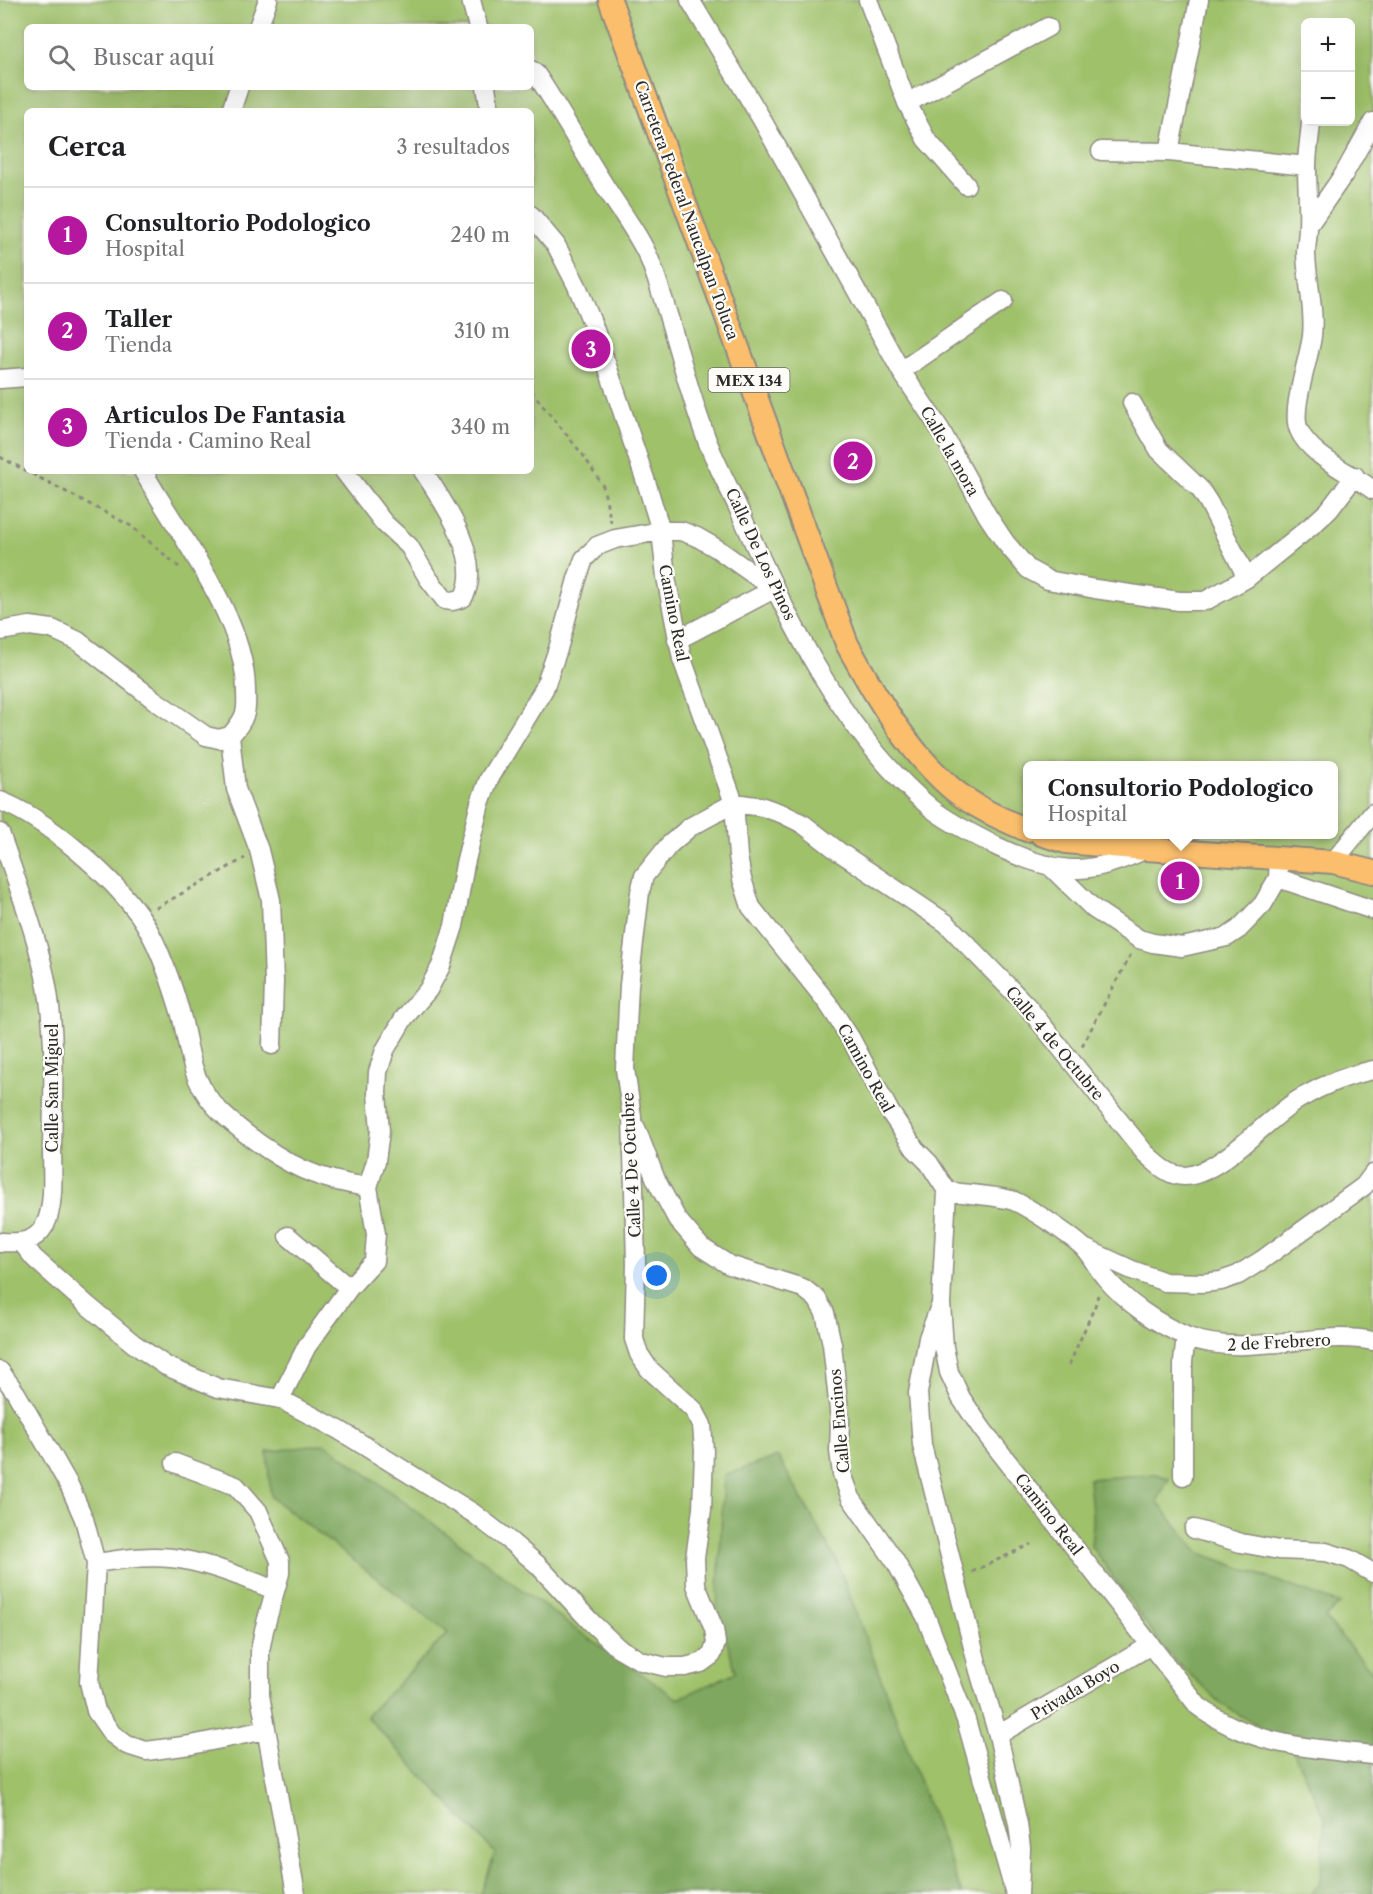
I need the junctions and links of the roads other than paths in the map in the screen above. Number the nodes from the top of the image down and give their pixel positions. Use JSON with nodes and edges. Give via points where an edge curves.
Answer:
{"nodes":[{"id":1,"x":268,"y":0,"type":"edge"},
{"id":2,"x":471,"y":0,"type":"edge"},
{"id":3,"x":610,"y":0,"type":"edge"},
{"id":4,"x":690,"y":0,"type":"edge"},
{"id":5,"x":868,"y":0,"type":"edge"},
{"id":6,"x":1200,"y":0,"type":"edge"},
{"id":7,"x":259,"y":24,"type":"edge"},
{"id":8,"x":477,"y":24,"type":"edge"},
{"id":9,"x":1048,"y":27,"type":"dead end"},
{"id":10,"x":534,"y":72,"type":"edge"},
{"id":11,"x":238,"y":90,"type":"edge"},
{"id":12,"x":486,"y":90,"type":"edge"},
{"id":13,"x":907,"y":103,"type":"junction"},
{"id":14,"x":232,"y":108,"type":"edge"},
{"id":15,"x":490,"y":108,"type":"edge"},
{"id":16,"x":1373,"y":122,"type":"edge"},
{"id":17,"x":1311,"y":126,"type":"edge"},
{"id":18,"x":1101,"y":151,"type":"dead end"},
{"id":19,"x":1169,"y":152,"type":"junction"},
{"id":20,"x":1307,"y":166,"type":"junction"},
{"id":21,"x":966,"y":185,"type":"dead end"},
{"id":22,"x":534,"y":219,"type":"edge"},
{"id":23,"x":1308,"y":226,"type":"junction"},
{"id":24,"x":1003,"y":302,"type":"dead end"},
{"id":25,"x":901,"y":371,"type":"junction"},
{"id":26,"x":24,"y":377,"type":"edge"},
{"id":27,"x":0,"y":379,"type":"edge"},
{"id":28,"x":1132,"y":402,"type":"dead end"},
{"id":29,"x":145,"y":474,"type":"edge"},
{"id":30,"x":346,"y":474,"type":"edge"},
{"id":31,"x":425,"y":474,"type":"edge"},
{"id":32,"x":1355,"y":476,"type":"junction"},
{"id":33,"x":1373,"y":490,"type":"edge"},
{"id":34,"x":661,"y":531,"type":"junction"},
{"id":35,"x":1247,"y":578,"type":"junction"},
{"id":36,"x":774,"y":589,"type":"junction"},
{"id":37,"x":0,"y":631,"type":"edge"},
{"id":38,"x":677,"y":640,"type":"junction"},
{"id":39,"x":230,"y":736,"type":"junction"},
{"id":40,"x":0,"y":801,"type":"edge"},
{"id":41,"x":734,"y":803,"type":"junction"},
{"id":42,"x":1373,"y":813,"type":"edge"},
{"id":43,"x":1023,"y":828,"type":"edge"},
{"id":44,"x":0,"y":833,"type":"edge"},
{"id":45,"x":1057,"y":839,"type":"edge"},
{"id":46,"x":1146,"y":849,"type":"junction"},
{"id":47,"x":1333,"y":862,"type":"junction"},
{"id":48,"x":1048,"y":865,"type":"junction"},
{"id":49,"x":1278,"y":868,"type":"junction"},
{"id":50,"x":1373,"y":872,"type":"edge"},
{"id":51,"x":1373,"y":910,"type":"edge"},
{"id":52,"x":272,"y":1045,"type":"dead end"},
{"id":53,"x":1373,"y":1070,"type":"edge"},
{"id":54,"x":632,"y":1118,"type":"junction"},
{"id":55,"x":1373,"y":1174,"type":"edge"},
{"id":56,"x":368,"y":1187,"type":"junction"},
{"id":57,"x":947,"y":1191,"type":"junction"},
{"id":58,"x":288,"y":1236,"type":"dead end"},
{"id":59,"x":22,"y":1243,"type":"junction"},
{"id":60,"x":0,"y":1244,"type":"edge"},
{"id":61,"x":1084,"y":1248,"type":"junction"},
{"id":62,"x":349,"y":1288,"type":"junction"},
{"id":63,"x":941,"y":1304,"type":"junction"},
{"id":64,"x":1186,"y":1336,"type":"junction"},
{"id":65,"x":1373,"y":1341,"type":"edge"},
{"id":66,"x":0,"y":1371,"type":"edge"},
{"id":67,"x":280,"y":1399,"type":"junction"},
{"id":68,"x":175,"y":1463,"type":"dead end"},
{"id":69,"x":1183,"y":1476,"type":"dead end"},
{"id":70,"x":1194,"y":1529,"type":"dead end"},
{"id":71,"x":96,"y":1563,"type":"junction"},
{"id":72,"x":1373,"y":1573,"type":"edge"},
{"id":73,"x":274,"y":1590,"type":"junction"},
{"id":74,"x":1151,"y":1645,"type":"junction"},
{"id":75,"x":266,"y":1730,"type":"junction"},
{"id":76,"x":998,"y":1735,"type":"junction"},
{"id":77,"x":1373,"y":1755,"type":"edge"},
{"id":78,"x":296,"y":1894,"type":"edge"},
{"id":79,"x":1017,"y":1894,"type":"edge"}],
"edges":[{"from":1,"to":7,"type":"street"},
{"from":2,"to":8,"type":"street"},
{"from":3,"to":43,"type":"main road","name":"Carretera Federal Naucalpan Toluca","number":"MEX 134","via":[[847,644],[892,722],[920,756],[952,788],[995,817]]},
{"from":4,"to":25,"type":"street","name":"Calle la mora","via":[[761,118]]},
{"from":5,"to":13,"type":"street"},
{"from":6,"to":19,"type":"street"},
{"from":9,"to":13,"type":"street"},
{"from":10,"to":36,"type":"street","name":"Calle De Los Pinos","via":[[650,260],[708,443]]},
{"from":11,"to":14,"type":"street"},
{"from":12,"to":15,"type":"street"},
{"from":13,"to":21,"type":"street","via":[[926,139]]},
{"from":16,"to":23,"type":"street"},
{"from":17,"to":20,"type":"street"},
{"from":18,"to":19,"type":"street"},
{"from":19,"to":20,"type":"street"},
{"from":20,"to":23,"type":"street"},
{"from":22,"to":34,"type":"street","name":"Camino Real","via":[[556,245],[595,330]]},
{"from":23,"to":32,"type":"street","via":[[1306,252],[1313,331],[1296,409],[1297,427],[1317,452]]},
{"from":24,"to":25,"type":"street"},
{"from":25,"to":35,"type":"street","name":"Calle la mora","via":[[940,429],[987,515],[1028,569],[1048,580],[1179,601],[1204,601]]},
{"from":26,"to":27,"type":"street"},
{"from":28,"to":35,"type":"street","via":[[1159,450],[1200,489]]},
{"from":29,"to":39,"type":"street","via":[[215,590],[238,644],[246,682],[246,710]]},
{"from":30,"to":31,"type":"street","via":[[384,523],[409,546],[445,600],[453,602],[464,598],[468,590],[465,549],[447,506]]},
{"from":32,"to":33,"type":"street"},
{"from":32,"to":35,"type":"street","name":"Calle la mora","via":[[1323,516]]},
{"from":34,"to":36,"type":"street","via":[[681,531],[697,537]]},
{"from":34,"to":38,"type":"street","name":"Camino Real"},
{"from":34,"to":56,"type":"street","via":[[615,538],[597,546],[584,559],[544,689],[489,779],[480,803],[454,926],[441,966],[385,1050],[378,1072],[380,1131]]},
{"from":36,"to":38,"type":"street"},
{"from":36,"to":48,"type":"street","name":"Calle De Los Pinos","via":[[851,721],[891,770],[933,809],[986,841]]},
{"from":37,"to":39,"type":"street","via":[[30,626],[52,629],[78,641],[206,736]]},
{"from":38,"to":41,"type":"street","name":"Camino Real"},
{"from":39,"to":52,"type":"street","via":[[236,789],[259,850],[271,900]]},
{"from":40,"to":56,"type":"street","via":[[17,808],[66,843],[141,917],[164,962],[194,1070],[217,1108],[268,1152],[293,1167],[341,1183]]},
{"from":41,"to":53,"type":"street","name":"Calle 4 de Octubre","via":[[763,807],[803,824],[946,923],[1027,1006],[1145,1153],[1171,1173],[1184,1176],[1210,1168],[1300,1098],[1356,1073]]},
{"from":41,"to":54,"type":"street","name":"Calle 4 De Octubre","via":[[690,826],[644,876],[637,909],[626,1029],[625,1069]]},
{"from":41,"to":57,"type":"street","name":"Camino Real","via":[[738,856],[751,907],[827,1002],[890,1112]]},
{"from":42,"to":47,"type":"street"},
{"from":44,"to":59,"type":"street","name":"Calle San Miguel","via":[[37,943],[54,1044],[50,1207],[46,1224]]},
{"from":45,"to":46,"type":"main road"},
{"from":46,"to":48,"type":"street","name":"Calle De Los Pinos","via":[[1091,868]]},
{"from":46,"to":49,"type":"main road"},
{"from":47,"to":49,"type":"main road"},
{"from":47,"to":50,"type":"main road"},
{"from":48,"to":49,"type":"street","via":[[1094,909],[1139,939],[1182,947],[1227,937],[1239,929],[1263,904]]},
{"from":49,"to":51,"type":"street"},
{"from":54,"to":67,"type":"street","name":"Calle 4 De Octubre","via":[[634,1339],[649,1369],[694,1410],[702,1425],[702,1509],[694,1558],[696,1585],[714,1629],[716,1643],[712,1655],[701,1663],[666,1667],[641,1661],[617,1647],[538,1565],[473,1513],[339,1430]]},
{"from":54,"to":79,"type":"street","name":"Calle Encinos","via":[[656,1180],[677,1219],[701,1247],[729,1264],[802,1288],[817,1299],[825,1312],[840,1420],[842,1474],[851,1498],[895,1561],[926,1617],[966,1720]]},
{"from":55,"to":61,"type":"street","via":[[1364,1186],[1262,1260],[1221,1281],[1165,1282]]},
{"from":56,"to":62,"type":"street","via":[[376,1234],[374,1261]]},
{"from":57,"to":61,"type":"street","name":"2 de Frebrero","via":[[1014,1201]]},
{"from":57,"to":63,"type":"street","name":"Camino Real"},
{"from":58,"to":62,"type":"street"},
{"from":59,"to":60,"type":"street"},
{"from":59,"to":67,"type":"street","via":[[87,1305],[166,1366],[218,1388]]},
{"from":61,"to":64,"type":"street","name":"2 de Frebrero","via":[[1118,1293]]},
{"from":62,"to":67,"type":"street","via":[[307,1346]]},
{"from":63,"to":74,"type":"street","name":"Camino Real","via":[[949,1372],[961,1398]]},
{"from":63,"to":76,"type":"street","via":[[928,1338],[918,1393],[919,1425],[949,1556]]},
{"from":64,"to":65,"type":"street","name":"2 de Frebrero","via":[[1224,1346],[1320,1339]]},
{"from":64,"to":69,"type":"street"},
{"from":66,"to":71,"type":"street","via":[[70,1487]]},
{"from":68,"to":73,"type":"street","via":[[236,1486],[248,1498],[280,1561]]},
{"from":70,"to":72,"type":"street","via":[[1279,1550],[1326,1552]]},
{"from":71,"to":73,"type":"street","via":[[142,1558],[184,1560]]},
{"from":71,"to":75,"type":"street","via":[[89,1682],[96,1711],[112,1734],[146,1751]]},
{"from":73,"to":75,"type":"street","via":[[260,1652],[260,1695]]},
{"from":74,"to":76,"type":"street","name":"Privada Boyo"},
{"from":74,"to":77,"type":"street","name":"Camino Real","via":[[1198,1706],[1218,1721],[1243,1733],[1302,1748]]},
{"from":75,"to":78,"type":"street"},
{"from":76,"to":79,"type":"street","via":[[1022,1848]]}]}
